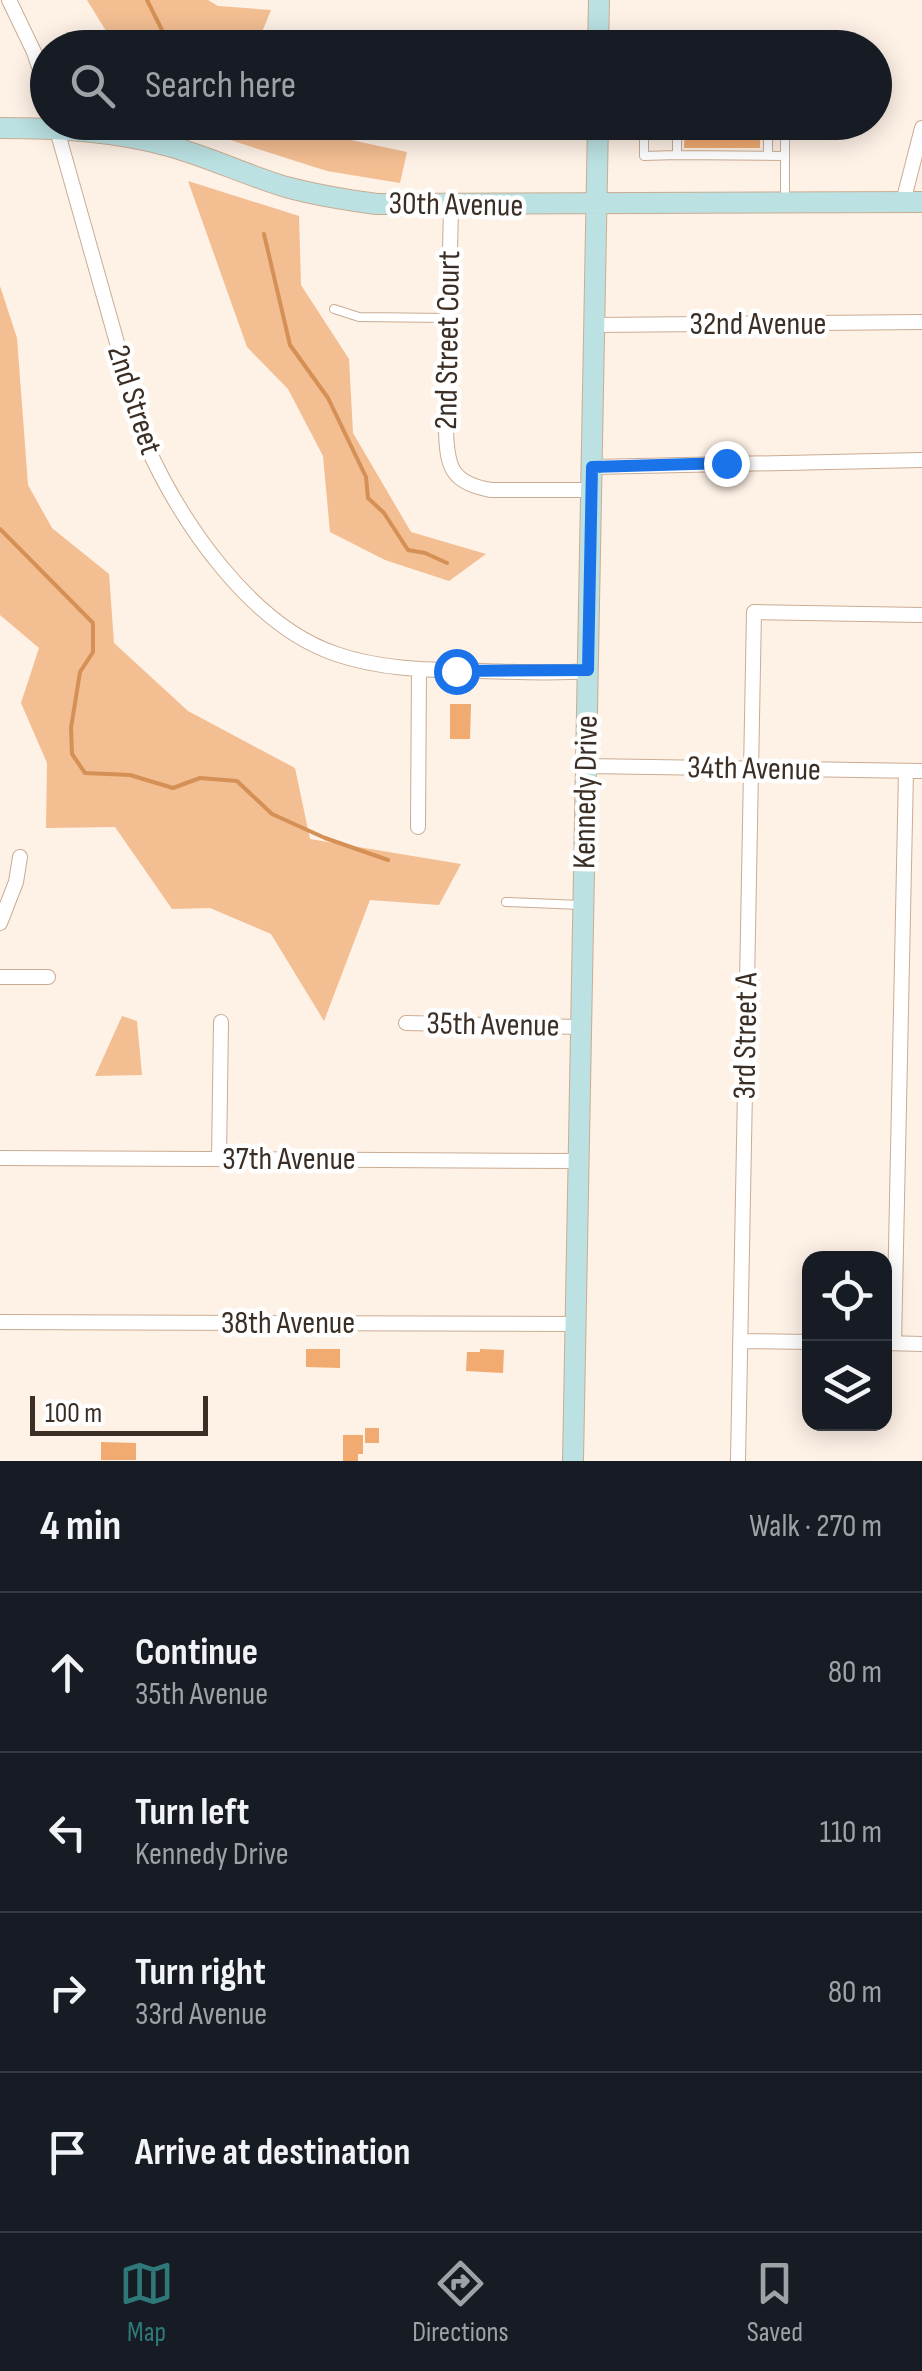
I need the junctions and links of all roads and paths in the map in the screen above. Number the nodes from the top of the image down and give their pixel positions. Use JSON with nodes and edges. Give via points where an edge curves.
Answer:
{"nodes":[{"id":1,"x":9,"y":0,"type":"edge"},
{"id":2,"x":598,"y":0,"type":"edge"},
{"id":3,"x":598,"y":30,"type":"edge"},
{"id":4,"x":30,"y":44,"type":"edge"},
{"id":5,"x":30,"y":127,"type":"edge"},
{"id":6,"x":0,"y":128,"type":"edge"},
{"id":7,"x":922,"y":128,"type":"edge"},
{"id":8,"x":59,"y":140,"type":"edge"},
{"id":9,"x":136,"y":140,"type":"edge"},
{"id":10,"x":598,"y":140,"type":"edge"},
{"id":11,"x":644,"y":140,"type":"edge"},
{"id":12,"x":677,"y":140,"type":"edge"},
{"id":13,"x":768,"y":140,"type":"edge"},
{"id":14,"x":784,"y":140,"type":"edge"},
{"id":15,"x":677,"y":156,"type":"junction"},
{"id":16,"x":768,"y":156,"type":"junction"},
{"id":17,"x":784,"y":156,"type":"junction"},
{"id":18,"x":912,"y":202,"type":"edge"},
{"id":19,"x":785,"y":204,"type":"junction"},
{"id":20,"x":598,"y":205,"type":"junction"},
{"id":21,"x":451,"y":206,"type":"junction"},
{"id":22,"x":334,"y":309,"type":"dead end"},
{"id":23,"x":448,"y":318,"type":"junction"},
{"id":24,"x":922,"y":322,"type":"edge"},
{"id":25,"x":594,"y":325,"type":"junction"},
{"id":26,"x":922,"y":460,"type":"edge"},
{"id":27,"x":592,"y":467,"type":"junction"},
{"id":28,"x":591,"y":490,"type":"junction"},
{"id":29,"x":922,"y":615,"type":"edge"},
{"id":30,"x":419,"y":669,"type":"junction"},
{"id":31,"x":588,"y":670,"type":"junction"},
{"id":32,"x":586,"y":766,"type":"junction"},
{"id":33,"x":751,"y":770,"type":"junction"},
{"id":34,"x":914,"y":771,"type":"edge"},
{"id":35,"x":418,"y":827,"type":"dead end"},
{"id":36,"x":20,"y":857,"type":"dead end"},
{"id":37,"x":506,"y":902,"type":"dead end"},
{"id":38,"x":584,"y":906,"type":"junction"},
{"id":39,"x":0,"y":923,"type":"edge"},
{"id":40,"x":0,"y":977,"type":"edge"},
{"id":41,"x":48,"y":977,"type":"dead end"},
{"id":42,"x":221,"y":1022,"type":"dead end"},
{"id":43,"x":406,"y":1022,"type":"dead end"},
{"id":44,"x":580,"y":1027,"type":"junction"},
{"id":45,"x":0,"y":1158,"type":"edge"},
{"id":46,"x":219,"y":1159,"type":"junction"},
{"id":47,"x":579,"y":1161,"type":"junction"},
{"id":48,"x":0,"y":1322,"type":"edge"},
{"id":49,"x":575,"y":1324,"type":"junction"},
{"id":50,"x":740,"y":1341,"type":"junction"},
{"id":51,"x":889,"y":1341,"type":"edge"},
{"id":52,"x":802,"y":1342,"type":"edge"},
{"id":53,"x":892,"y":1343,"type":"edge"},
{"id":54,"x":922,"y":1344,"type":"edge"},
{"id":55,"x":573,"y":1461,"type":"edge"},
{"id":56,"x":738,"y":1461,"type":"edge"}],
"edges":[{"from":1,"to":4,"type":"street"},
{"from":2,"to":3,"type":"street"},
{"from":5,"to":6,"type":"street","name":"30th Avenue"},
{"from":7,"to":18,"type":"street"},
{"from":8,"to":30,"type":"street","name":"2nd Street","via":[[134,410],[157,469],[194,530],[234,581],[294,634],[348,658]]},
{"from":9,"to":21,"type":"street","name":"30th Avenue","via":[[330,198]]},
{"from":10,"to":20,"type":"street","name":"Kennedy Drive"},
{"from":11,"to":15,"type":"lane","via":[[644,156]]},
{"from":12,"to":15,"type":"lane"},
{"from":13,"to":16,"type":"lane"},
{"from":14,"to":17,"type":"lane"},
{"from":15,"to":16,"type":"lane"},
{"from":16,"to":17,"type":"lane"},
{"from":17,"to":19,"type":"lane"},
{"from":18,"to":19,"type":"street","name":"30th Avenue"},
{"from":19,"to":20,"type":"street","name":"30th Avenue"},
{"from":20,"to":21,"type":"street","name":"30th Avenue"},
{"from":20,"to":25,"type":"street","name":"Kennedy Drive"},
{"from":21,"to":23,"type":"street","name":"2nd Street Court"},
{"from":22,"to":23,"type":"lane","via":[[359,317]]},
{"from":23,"to":28,"type":"street","name":"2nd Street Court","via":[[447,456],[453,472],[491,490]]},
{"from":24,"to":25,"type":"street","name":"32nd Avenue"},
{"from":25,"to":27,"type":"street","name":"Kennedy Drive"},
{"from":26,"to":27,"type":"street"},
{"from":27,"to":28,"type":"street","name":"Kennedy Drive"},
{"from":28,"to":31,"type":"street","name":"Kennedy Drive"},
{"from":29,"to":33,"type":"street","name":"3rd Street A","via":[[754,612]]},
{"from":30,"to":31,"type":"street"},
{"from":30,"to":35,"type":"street"},
{"from":31,"to":32,"type":"street","name":"Kennedy Drive"},
{"from":32,"to":33,"type":"street","name":"34th Avenue"},
{"from":32,"to":38,"type":"street","name":"Kennedy Drive"},
{"from":33,"to":34,"type":"street","name":"34th Avenue"},
{"from":33,"to":50,"type":"street","name":"3rd Street A"},
{"from":34,"to":51,"type":"street"},
{"from":36,"to":39,"type":"street"},
{"from":37,"to":38,"type":"lane"},
{"from":38,"to":44,"type":"street","name":"Kennedy Drive"},
{"from":40,"to":41,"type":"street"},
{"from":42,"to":46,"type":"street"},
{"from":43,"to":44,"type":"street","name":"35th Avenue"},
{"from":44,"to":47,"type":"street","name":"Kennedy Drive"},
{"from":45,"to":46,"type":"street","name":"37th Avenue"},
{"from":46,"to":47,"type":"street","name":"37th Avenue"},
{"from":47,"to":49,"type":"street","name":"Kennedy Drive"},
{"from":48,"to":49,"type":"street","name":"38th Avenue"},
{"from":49,"to":55,"type":"street","name":"Kennedy Drive"},
{"from":50,"to":52,"type":"street"},
{"from":50,"to":56,"type":"street","name":"3rd Street A"},
{"from":53,"to":54,"type":"street"}]}
